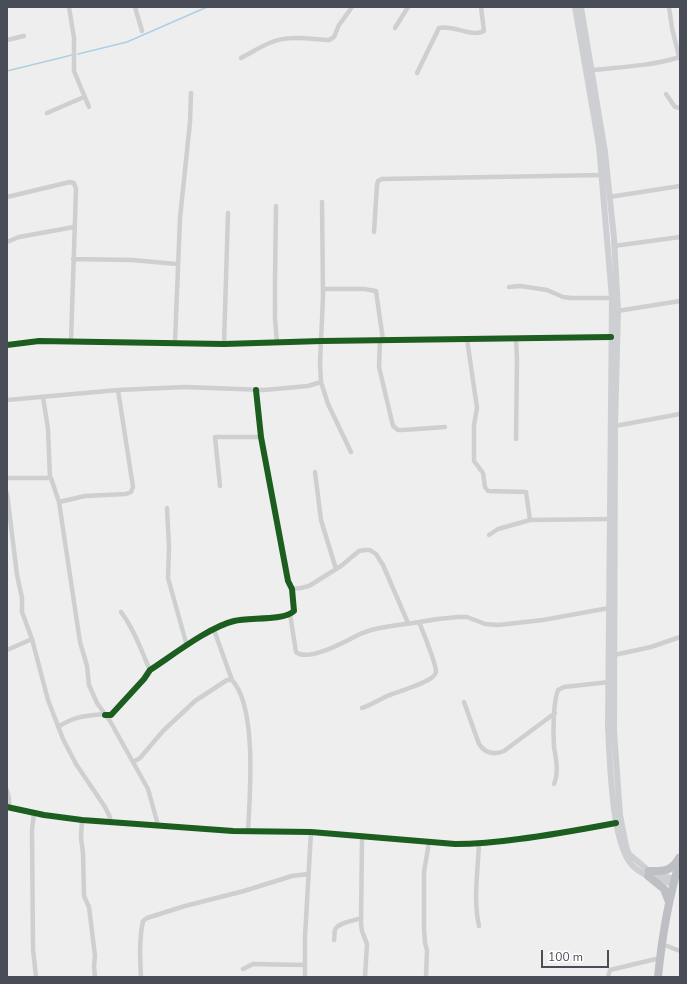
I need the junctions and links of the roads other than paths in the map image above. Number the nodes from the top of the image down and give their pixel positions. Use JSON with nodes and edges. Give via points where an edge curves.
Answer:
{"nodes":[{"id":1,"x":69,"y":7,"type":"edge"},
{"id":2,"x":135,"y":7,"type":"edge"},
{"id":3,"x":352,"y":7,"type":"edge"},
{"id":4,"x":408,"y":7,"type":"edge"},
{"id":5,"x":481,"y":7,"type":"edge"},
{"id":6,"x":575,"y":7,"type":"edge"},
{"id":7,"x":581,"y":7,"type":"edge"},
{"id":8,"x":669,"y":7,"type":"edge"},
{"id":9,"x":395,"y":28,"type":"dead end"},
{"id":10,"x":142,"y":31,"type":"dead end"},
{"id":11,"x":24,"y":36,"type":"dead end"},
{"id":12,"x":7,"y":40,"type":"edge"},
{"id":13,"x":679,"y":57,"type":"edge"},
{"id":14,"x":241,"y":58,"type":"dead end"},
{"id":15,"x":592,"y":70,"type":"junction"},
{"id":16,"x":417,"y":73,"type":"dead end"},
{"id":17,"x":191,"y":92,"type":"dead end"},
{"id":18,"x":666,"y":94,"type":"dead end"},
{"id":19,"x":84,"y":97,"type":"junction"},
{"id":20,"x":88,"y":107,"type":"dead end"},
{"id":21,"x":680,"y":108,"type":"edge"},
{"id":22,"x":47,"y":113,"type":"dead end"},
{"id":23,"x":604,"y":175,"type":"junction"},
{"id":24,"x":680,"y":186,"type":"edge"},
{"id":25,"x":7,"y":197,"type":"edge"},
{"id":26,"x":609,"y":197,"type":"junction"},
{"id":27,"x":322,"y":202,"type":"dead end"},
{"id":28,"x":276,"y":206,"type":"dead end"},
{"id":29,"x":228,"y":213,"type":"dead end"},
{"id":30,"x":74,"y":227,"type":"junction"},
{"id":31,"x":374,"y":232,"type":"dead end"},
{"id":32,"x":680,"y":237,"type":"edge"},
{"id":33,"x":7,"y":242,"type":"edge"},
{"id":34,"x":614,"y":246,"type":"junction"},
{"id":35,"x":73,"y":259,"type":"junction"},
{"id":36,"x":177,"y":264,"type":"junction"},
{"id":37,"x":509,"y":287,"type":"dead end"},
{"id":38,"x":323,"y":289,"type":"junction"},
{"id":39,"x":612,"y":298,"type":"junction"},
{"id":40,"x":680,"y":301,"type":"edge"},
{"id":41,"x":615,"y":311,"type":"junction"},
{"id":42,"x":611,"y":337,"type":"junction"},
{"id":43,"x":516,"y":338,"type":"junction"},
{"id":44,"x":467,"y":339,"type":"junction"},
{"id":45,"x":382,"y":340,"type":"junction"},
{"id":46,"x":71,"y":341,"type":"junction"},
{"id":47,"x":322,"y":341,"type":"junction"},
{"id":48,"x":175,"y":342,"type":"junction"},
{"id":49,"x":277,"y":342,"type":"junction"},
{"id":50,"x":224,"y":344,"type":"junction"},
{"id":51,"x":7,"y":345,"type":"edge"},
{"id":52,"x":321,"y":382,"type":"junction"},
{"id":53,"x":118,"y":390,"type":"junction"},
{"id":54,"x":256,"y":390,"type":"junction"},
{"id":55,"x":43,"y":397,"type":"junction"},
{"id":56,"x":7,"y":400,"type":"edge"},
{"id":57,"x":680,"y":414,"type":"edge"},
{"id":58,"x":445,"y":427,"type":"dead end"},
{"id":59,"x":614,"y":430,"type":"junction"},
{"id":60,"x":261,"y":437,"type":"junction"},
{"id":61,"x":516,"y":439,"type":"dead end"},
{"id":62,"x":352,"y":452,"type":"dead end"},
{"id":63,"x":316,"y":472,"type":"dead end"},
{"id":64,"x":7,"y":478,"type":"edge"},
{"id":65,"x":50,"y":478,"type":"junction"},
{"id":66,"x":220,"y":486,"type":"dead end"},
{"id":67,"x":7,"y":493,"type":"edge"},
{"id":68,"x":59,"y":502,"type":"junction"},
{"id":69,"x":167,"y":508,"type":"dead end"},
{"id":70,"x":610,"y":518,"type":"junction"},
{"id":71,"x":530,"y":520,"type":"junction"},
{"id":72,"x":489,"y":535,"type":"dead end"},
{"id":73,"x":336,"y":569,"type":"junction"},
{"id":74,"x":292,"y":589,"type":"junction"},
{"id":75,"x":609,"y":608,"type":"junction"},
{"id":76,"x":121,"y":612,"type":"dead end"},
{"id":77,"x":290,"y":614,"type":"junction"},
{"id":78,"x":419,"y":622,"type":"junction"},
{"id":79,"x":408,"y":623,"type":"junction"},
{"id":80,"x":214,"y":630,"type":"junction"},
{"id":81,"x":680,"y":637,"type":"edge"},
{"id":82,"x":186,"y":638,"type":"junction"},
{"id":83,"x":32,"y":639,"type":"junction"},
{"id":84,"x":192,"y":642,"type":"junction"},
{"id":85,"x":187,"y":646,"type":"junction"},
{"id":86,"x":7,"y":650,"type":"edge"},
{"id":87,"x":614,"y":655,"type":"junction"},
{"id":88,"x":150,"y":670,"type":"junction"},
{"id":89,"x":232,"y":680,"type":"junction"},
{"id":90,"x":609,"y":682,"type":"junction"},
{"id":91,"x":464,"y":702,"type":"dead end"},
{"id":92,"x":362,"y":708,"type":"dead end"},
{"id":93,"x":105,"y":714,"type":"junction"},
{"id":94,"x":555,"y":714,"type":"junction"},
{"id":95,"x":58,"y":727,"type":"junction"},
{"id":96,"x":133,"y":762,"type":"junction"},
{"id":97,"x":554,"y":784,"type":"dead end"},
{"id":98,"x":7,"y":790,"type":"edge"},
{"id":99,"x":8,"y":808,"type":"edge"},
{"id":100,"x":34,"y":813,"type":"junction"},
{"id":101,"x":82,"y":820,"type":"junction"},
{"id":102,"x":110,"y":822,"type":"junction"},
{"id":103,"x":616,"y":823,"type":"junction"},
{"id":104,"x":158,"y":825,"type":"junction"},
{"id":105,"x":248,"y":831,"type":"junction"},
{"id":106,"x":311,"y":832,"type":"junction"},
{"id":107,"x":362,"y":836,"type":"junction"},
{"id":108,"x":429,"y":842,"type":"junction"},
{"id":109,"x":479,"y":843,"type":"junction"},
{"id":110,"x":680,"y":855,"type":"edge"},
{"id":111,"x":680,"y":861,"type":"edge"},
{"id":112,"x":648,"y":873,"type":"junction"},
{"id":113,"x":308,"y":874,"type":"junction"},
{"id":114,"x":674,"y":882,"type":"junction"},
{"id":115,"x":669,"y":902,"type":"junction"},
{"id":116,"x":361,"y":918,"type":"junction"},
{"id":117,"x":479,"y":926,"type":"dead end"},
{"id":118,"x":334,"y":940,"type":"dead end"},
{"id":119,"x":662,"y":944,"type":"junction"},
{"id":120,"x":680,"y":951,"type":"edge"},
{"id":121,"x":660,"y":958,"type":"junction"},
{"id":122,"x":305,"y":965,"type":"junction"},
{"id":123,"x":242,"y":969,"type":"dead end"},
{"id":124,"x":36,"y":977,"type":"edge"},
{"id":125,"x":95,"y":977,"type":"edge"},
{"id":126,"x":141,"y":977,"type":"edge"},
{"id":127,"x":305,"y":977,"type":"edge"},
{"id":128,"x":365,"y":977,"type":"edge"},
{"id":129,"x":426,"y":977,"type":"edge"},
{"id":130,"x":608,"y":977,"type":"edge"},
{"id":131,"x":658,"y":977,"type":"edge"}],
"edges":[{"from":1,"to":19,"type":"street","via":[[75,47],[74,71]]},
{"from":2,"to":10,"type":"street"},
{"from":3,"to":14,"type":"street","via":[[332,39],[290,38],[272,41]]},
{"from":4,"to":9,"type":"street"},
{"from":5,"to":16,"type":"street","via":[[484,31],[439,28]]},
{"from":6,"to":23,"type":"main road"},
{"from":7,"to":15,"type":"main road"},
{"from":8,"to":13,"type":"street"},
{"from":11,"to":12,"type":"street"},
{"from":13,"to":15,"type":"street","via":[[640,66]]},
{"from":15,"to":23,"type":"main road"},
{"from":17,"to":36,"type":"street"},
{"from":18,"to":21,"type":"street","via":[[675,107]]},
{"from":19,"to":20,"type":"street"},
{"from":19,"to":22,"type":"street"},
{"from":23,"to":26,"type":"main road"},
{"from":23,"to":31,"type":"street","via":[[382,179],[377,185]]},
{"from":23,"to":39,"type":"main road"},
{"from":24,"to":26,"type":"street"},
{"from":25,"to":30,"type":"street","via":[[73,182],[76,189]]},
{"from":26,"to":34,"type":"main road"},
{"from":27,"to":38,"type":"street"},
{"from":28,"to":49,"type":"street"},
{"from":29,"to":50,"type":"street"},
{"from":30,"to":33,"type":"street","via":[[19,237]]},
{"from":30,"to":35,"type":"street"},
{"from":32,"to":34,"type":"street"},
{"from":34,"to":41,"type":"main road"},
{"from":35,"to":36,"type":"street"},
{"from":35,"to":46,"type":"street"},
{"from":36,"to":48,"type":"street"},
{"from":37,"to":39,"type":"street","via":[[547,290],[571,298]]},
{"from":38,"to":45,"type":"street","via":[[376,291]]},
{"from":38,"to":47,"type":"street"},
{"from":39,"to":41,"type":"main road"},
{"from":40,"to":41,"type":"street"},
{"from":41,"to":42,"type":"main road"},
{"from":41,"to":59,"type":"main road"},
{"from":42,"to":43,"type":"street"},
{"from":42,"to":59,"type":"main road"},
{"from":43,"to":44,"type":"street"},
{"from":43,"to":61,"type":"street"},
{"from":44,"to":45,"type":"street"},
{"from":44,"to":71,"type":"street","via":[[477,408],[474,425],[474,461],[483,473],[488,491],[526,492]]},
{"from":45,"to":47,"type":"street"},
{"from":45,"to":58,"type":"street","via":[[379,367],[393,426],[398,430]]},
{"from":46,"to":48,"type":"street"},
{"from":46,"to":51,"type":"street"},
{"from":47,"to":49,"type":"street"},
{"from":47,"to":52,"type":"street"},
{"from":48,"to":50,"type":"street"},
{"from":49,"to":50,"type":"street"},
{"from":52,"to":54,"type":"street","via":[[308,386]]},
{"from":52,"to":62,"type":"street","via":[[328,404]]},
{"from":53,"to":54,"type":"street","via":[[185,387]]},
{"from":53,"to":55,"type":"street"},
{"from":53,"to":68,"type":"street","via":[[131,492],[85,496]]},
{"from":54,"to":60,"type":"street"},
{"from":55,"to":56,"type":"street"},
{"from":55,"to":65,"type":"street","via":[[48,429]]},
{"from":57,"to":59,"type":"street"},
{"from":59,"to":70,"type":"main road"},
{"from":59,"to":87,"type":"main road"},
{"from":60,"to":66,"type":"street","via":[[215,437]]},
{"from":60,"to":74,"type":"street","via":[[288,581]]},
{"from":63,"to":73,"type":"street","via":[[320,520]]},
{"from":64,"to":65,"type":"street"},
{"from":65,"to":68,"type":"street"},
{"from":67,"to":83,"type":"street","via":[[22,612]]},
{"from":68,"to":93,"type":"street","via":[[89,685]]},
{"from":69,"to":82,"type":"street","via":[[168,578]]},
{"from":70,"to":71,"type":"street"},
{"from":70,"to":75,"type":"main road"},
{"from":71,"to":72,"type":"street","via":[[498,529]]},
{"from":73,"to":74,"type":"street","via":[[309,586]]},
{"from":73,"to":79,"type":"street","via":[[359,551],[373,551],[383,565]]},
{"from":74,"to":77,"type":"street","via":[[294,611]]},
{"from":75,"to":78,"type":"street","via":[[498,625],[483,624],[467,617]]},
{"from":75,"to":90,"type":"main road"},
{"from":76,"to":88,"type":"street","via":[[129,622]]},
{"from":77,"to":79,"type":"street","via":[[296,652],[300,655],[325,650],[376,629]]},
{"from":77,"to":80,"type":"street","via":[[236,620]]},
{"from":78,"to":79,"type":"street"},
{"from":78,"to":92,"type":"street","via":[[434,663],[434,676]]},
{"from":80,"to":84,"type":"street"},
{"from":80,"to":89,"type":"street"},
{"from":81,"to":87,"type":"street","via":[[651,647]]},
{"from":82,"to":84,"type":"street"},
{"from":82,"to":85,"type":"street"},
{"from":83,"to":86,"type":"street"},
{"from":83,"to":95,"type":"street"},
{"from":84,"to":85,"type":"street"},
{"from":85,"to":88,"type":"street"},
{"from":87,"to":112,"type":"main road","via":[[614,731],[620,815],[629,854]]},
{"from":88,"to":93,"type":"street","via":[[111,715]]},
{"from":89,"to":96,"type":"street","via":[[227,680],[195,701],[163,731],[140,758]]},
{"from":89,"to":105,"type":"street","via":[[244,704],[248,728]]},
{"from":90,"to":94,"type":"street","via":[[559,689],[556,695]]},
{"from":90,"to":103,"type":"main road","via":[[608,727]]},
{"from":91,"to":94,"type":"street","via":[[479,744],[482,749],[491,753],[504,751]]},
{"from":93,"to":95,"type":"street","via":[[74,718]]},
{"from":93,"to":96,"type":"street"},
{"from":94,"to":97,"type":"street","via":[[557,779]]},
{"from":95,"to":102,"type":"street","via":[[76,764],[110,817]]},
{"from":96,"to":104,"type":"street","via":[[151,796]]},
{"from":98,"to":99,"type":"street"},
{"from":99,"to":100,"type":"street"},
{"from":100,"to":101,"type":"street"},
{"from":100,"to":124,"type":"street","via":[[33,949]]},
{"from":101,"to":102,"type":"street"},
{"from":101,"to":125,"type":"street","via":[[84,896],[91,923]]},
{"from":102,"to":104,"type":"street"},
{"from":103,"to":109,"type":"street","via":[[574,832]]},
{"from":103,"to":112,"type":"main road","via":[[626,858],[639,871]]},
{"from":104,"to":105,"type":"street"},
{"from":105,"to":106,"type":"street"},
{"from":106,"to":107,"type":"street"},
{"from":106,"to":113,"type":"street"},
{"from":107,"to":108,"type":"street"},
{"from":107,"to":116,"type":"street"},
{"from":108,"to":109,"type":"street"},
{"from":108,"to":129,"type":"street","via":[[424,872]]},
{"from":109,"to":117,"type":"street","via":[[476,892]]},
{"from":110,"to":112,"type":"highway","via":[[667,870]]},
{"from":111,"to":114,"type":"highway"},
{"from":112,"to":114,"type":"main road"},
{"from":112,"to":115,"type":"highway","via":[[664,889]]},
{"from":113,"to":122,"type":"street"},
{"from":113,"to":126,"type":"street","via":[[292,876],[147,918],[143,921],[140,948]]},
{"from":114,"to":115,"type":"highway"},
{"from":115,"to":119,"type":"highway"},
{"from":116,"to":118,"type":"street","via":[[338,926]]},
{"from":116,"to":128,"type":"street","via":[[367,944]]},
{"from":119,"to":120,"type":"street"},
{"from":119,"to":121,"type":"highway"},
{"from":121,"to":130,"type":"street","via":[[610,970]]},
{"from":121,"to":131,"type":"highway"},
{"from":122,"to":123,"type":"street","via":[[253,964]]},
{"from":122,"to":127,"type":"street"}]}
